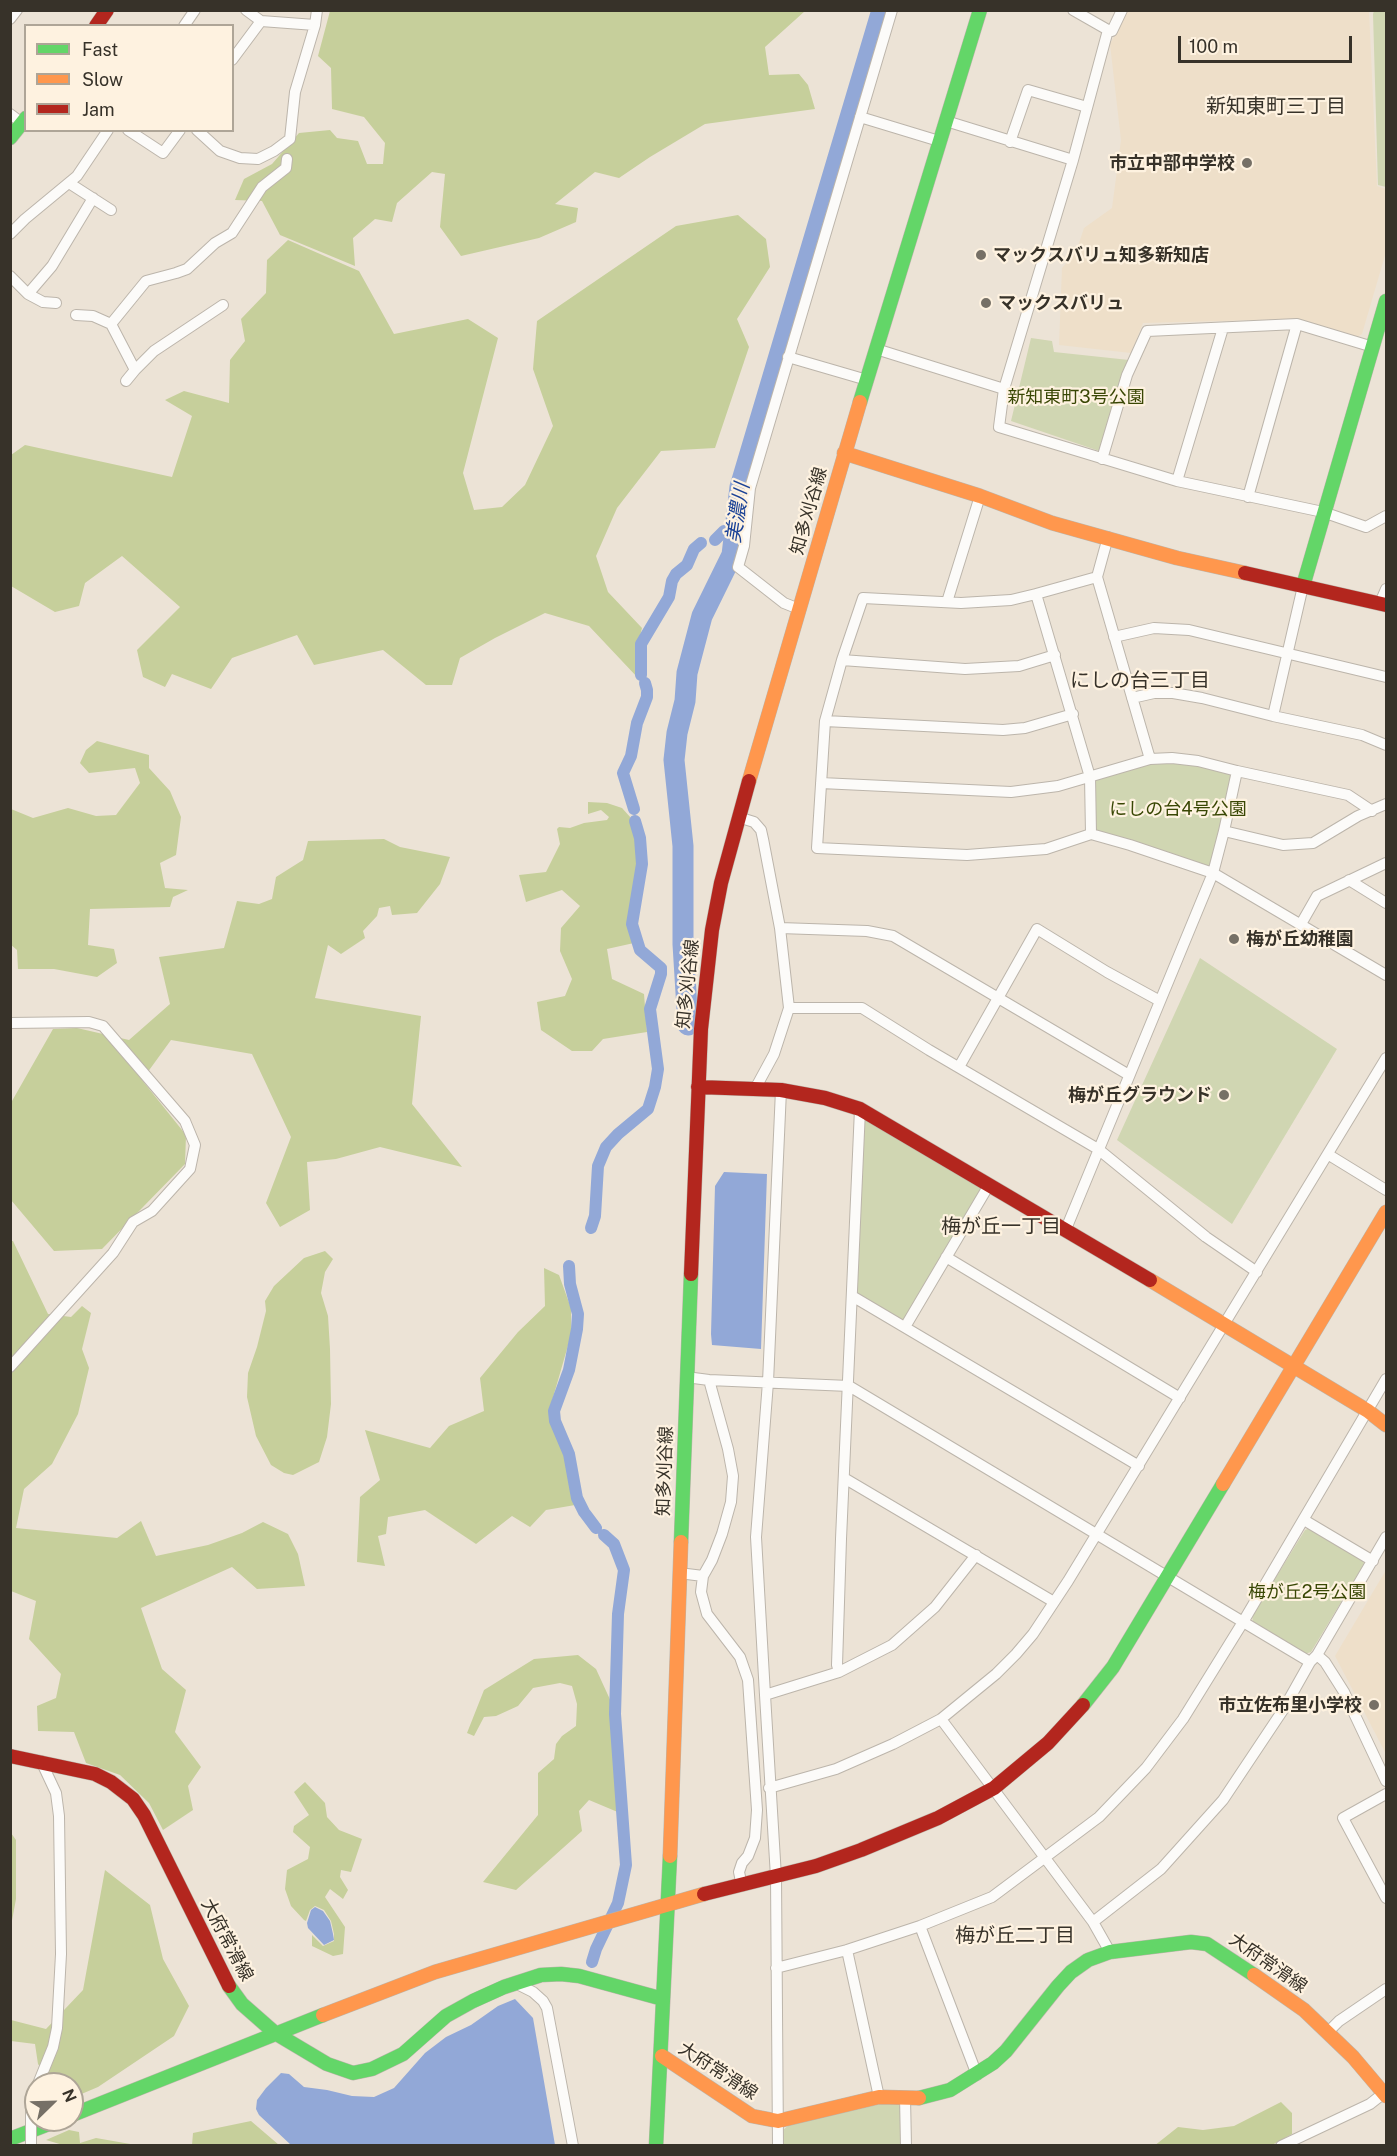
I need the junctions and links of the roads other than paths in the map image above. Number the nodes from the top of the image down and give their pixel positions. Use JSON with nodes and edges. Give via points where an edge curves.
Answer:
{"nodes":[{"id":1,"x":17,"y":10,"type":"edge"},
{"id":2,"x":107,"y":10,"type":"edge"},
{"id":3,"x":195,"y":10,"type":"edge"},
{"id":4,"x":246,"y":10,"type":"edge"},
{"id":5,"x":317,"y":10,"type":"edge"},
{"id":6,"x":892,"y":10,"type":"edge"},
{"id":7,"x":980,"y":10,"type":"edge"},
{"id":8,"x":1073,"y":10,"type":"edge"},
{"id":9,"x":1122,"y":10,"type":"edge"},
{"id":10,"x":11,"y":18,"type":"edge"},
{"id":11,"x":261,"y":21,"type":"junction"},
{"id":12,"x":97,"y":24,"type":"edge"},
{"id":13,"x":185,"y":24,"type":"edge"},
{"id":14,"x":315,"y":25,"type":"junction"},
{"id":15,"x":1108,"y":30,"type":"junction"},
{"id":16,"x":234,"y":57,"type":"edge"},
{"id":17,"x":1087,"y":107,"type":"junction"},
{"id":18,"x":860,"y":117,"type":"junction"},
{"id":19,"x":19,"y":118,"type":"edge"},
{"id":20,"x":946,"y":122,"type":"junction"},
{"id":21,"x":107,"y":132,"type":"edge"},
{"id":22,"x":131,"y":132,"type":"edge"},
{"id":23,"x":179,"y":132,"type":"edge"},
{"id":24,"x":199,"y":132,"type":"edge"},
{"id":25,"x":10,"y":138,"type":"edge"},
{"id":26,"x":939,"y":141,"type":"junction"},
{"id":27,"x":1010,"y":142,"type":"junction"},
{"id":28,"x":287,"y":159,"type":"dead end"},
{"id":29,"x":1073,"y":160,"type":"junction"},
{"id":30,"x":69,"y":183,"type":"junction"},
{"id":31,"x":93,"y":198,"type":"junction"},
{"id":32,"x":111,"y":210,"type":"dead end"},
{"id":33,"x":10,"y":234,"type":"edge"},
{"id":34,"x":10,"y":276,"type":"edge"},
{"id":35,"x":28,"y":294,"type":"junction"},
{"id":36,"x":1386,"y":301,"type":"edge"},
{"id":37,"x":56,"y":303,"type":"dead end"},
{"id":38,"x":223,"y":305,"type":"dead end"},
{"id":39,"x":76,"y":315,"type":"dead end"},
{"id":40,"x":111,"y":324,"type":"junction"},
{"id":41,"x":1297,"y":324,"type":"junction"},
{"id":42,"x":1223,"y":328,"type":"junction"},
{"id":43,"x":1373,"y":347,"type":"junction"},
{"id":44,"x":876,"y":349,"type":"junction"},
{"id":45,"x":788,"y":357,"type":"junction"},
{"id":46,"x":135,"y":370,"type":"junction"},
{"id":47,"x":867,"y":380,"type":"junction"},
{"id":48,"x":126,"y":381,"type":"dead end"},
{"id":49,"x":1004,"y":389,"type":"junction"},
{"id":50,"x":844,"y":453,"type":"junction"},
{"id":51,"x":1101,"y":459,"type":"junction"},
{"id":52,"x":1177,"y":481,"type":"junction"},
{"id":53,"x":980,"y":496,"type":"junction"},
{"id":54,"x":1248,"y":497,"type":"junction"},
{"id":55,"x":1323,"y":512,"type":"junction"},
{"id":56,"x":1386,"y":516,"type":"edge"},
{"id":57,"x":1108,"y":537,"type":"junction"},
{"id":58,"x":1097,"y":577,"type":"junction"},
{"id":59,"x":1303,"y":586,"type":"junction"},
{"id":60,"x":1386,"y":589,"type":"edge"},
{"id":61,"x":1036,"y":594,"type":"junction"},
{"id":62,"x":947,"y":602,"type":"junction"},
{"id":63,"x":1383,"y":604,"type":"edge"},
{"id":64,"x":799,"y":609,"type":"junction"},
{"id":65,"x":1114,"y":637,"type":"junction"},
{"id":66,"x":1288,"y":652,"type":"junction"},
{"id":67,"x":1055,"y":654,"type":"junction"},
{"id":68,"x":842,"y":660,"type":"junction"},
{"id":69,"x":1386,"y":677,"type":"edge"},
{"id":70,"x":1132,"y":698,"type":"junction"},
{"id":71,"x":1073,"y":714,"type":"junction"},
{"id":72,"x":1273,"y":716,"type":"junction"},
{"id":73,"x":825,"y":721,"type":"junction"},
{"id":74,"x":1386,"y":745,"type":"edge"},
{"id":75,"x":1150,"y":759,"type":"junction"},
{"id":76,"x":1237,"y":771,"type":"junction"},
{"id":77,"x":1090,"y":777,"type":"junction"},
{"id":78,"x":821,"y":783,"type":"junction"},
{"id":79,"x":1386,"y":804,"type":"edge"},
{"id":80,"x":1372,"y":811,"type":"junction"},
{"id":81,"x":738,"y":817,"type":"junction"},
{"id":82,"x":1224,"y":831,"type":"junction"},
{"id":83,"x":1091,"y":834,"type":"junction"},
{"id":84,"x":1386,"y":862,"type":"edge"},
{"id":85,"x":1213,"y":873,"type":"junction"},
{"id":86,"x":1349,"y":880,"type":"junction"},
{"id":87,"x":1386,"y":903,"type":"edge"},
{"id":88,"x":1301,"y":924,"type":"junction"},
{"id":89,"x":780,"y":928,"type":"junction"},
{"id":90,"x":1386,"y":975,"type":"edge"},
{"id":91,"x":998,"y":998,"type":"junction"},
{"id":92,"x":1160,"y":1001,"type":"junction"},
{"id":93,"x":789,"y":1008,"type":"junction"},
{"id":94,"x":10,"y":1023,"type":"edge"},
{"id":95,"x":1386,"y":1058,"type":"edge"},
{"id":96,"x":959,"y":1066,"type":"junction"},
{"id":97,"x":1129,"y":1076,"type":"junction"},
{"id":98,"x":698,"y":1087,"type":"junction"},
{"id":99,"x":755,"y":1089,"type":"junction"},
{"id":100,"x":781,"y":1090,"type":"junction"},
{"id":101,"x":860,"y":1109,"type":"junction"},
{"id":102,"x":1098,"y":1149,"type":"junction"},
{"id":103,"x":1329,"y":1155,"type":"junction"},
{"id":104,"x":989,"y":1185,"type":"junction"},
{"id":105,"x":1386,"y":1191,"type":"edge"},
{"id":106,"x":1386,"y":1212,"type":"edge"},
{"id":107,"x":1066,"y":1229,"type":"junction"},
{"id":108,"x":946,"y":1257,"type":"junction"},
{"id":109,"x":1257,"y":1272,"type":"junction"},
{"id":110,"x":852,"y":1296,"type":"junction"},
{"id":111,"x":1225,"y":1325,"type":"junction"},
{"id":112,"x":905,"y":1327,"type":"junction"},
{"id":113,"x":1293,"y":1366,"type":"junction"},
{"id":114,"x":10,"y":1367,"type":"edge"},
{"id":115,"x":686,"y":1377,"type":"junction"},
{"id":116,"x":1386,"y":1379,"type":"edge"},
{"id":117,"x":709,"y":1380,"type":"junction"},
{"id":118,"x":768,"y":1382,"type":"junction"},
{"id":119,"x":849,"y":1386,"type":"junction"},
{"id":120,"x":1180,"y":1398,"type":"junction"},
{"id":121,"x":1368,"y":1411,"type":"junction"},
{"id":122,"x":1386,"y":1425,"type":"edge"},
{"id":123,"x":1139,"y":1466,"type":"junction"},
{"id":124,"x":844,"y":1478,"type":"junction"},
{"id":125,"x":1304,"y":1520,"type":"junction"},
{"id":126,"x":1097,"y":1533,"type":"junction"},
{"id":127,"x":1386,"y":1537,"type":"edge"},
{"id":128,"x":976,"y":1555,"type":"junction"},
{"id":129,"x":1373,"y":1561,"type":"junction"},
{"id":130,"x":680,"y":1574,"type":"junction"},
{"id":131,"x":703,"y":1576,"type":"junction"},
{"id":132,"x":1168,"y":1576,"type":"junction"},
{"id":133,"x":1054,"y":1602,"type":"junction"},
{"id":134,"x":1243,"y":1622,"type":"junction"},
{"id":135,"x":1314,"y":1659,"type":"junction"},
{"id":136,"x":839,"y":1672,"type":"junction"},
{"id":137,"x":765,"y":1695,"type":"junction"},
{"id":138,"x":941,"y":1719,"type":"junction"},
{"id":139,"x":10,"y":1756,"type":"edge"},
{"id":140,"x":41,"y":1761,"type":"junction"},
{"id":141,"x":1386,"y":1781,"type":"edge"},
{"id":142,"x":769,"y":1788,"type":"junction"},
{"id":143,"x":994,"y":1788,"type":"junction"},
{"id":144,"x":1386,"y":1794,"type":"edge"},
{"id":145,"x":1046,"y":1857,"type":"junction"},
{"id":146,"x":776,"y":1877,"type":"junction"},
{"id":147,"x":742,"y":1886,"type":"junction"},
{"id":148,"x":1386,"y":1898,"type":"edge"},
{"id":149,"x":667,"y":1904,"type":"junction"},
{"id":150,"x":1093,"y":1922,"type":"junction"},
{"id":151,"x":920,"y":1926,"type":"junction"},
{"id":152,"x":847,"y":1950,"type":"junction"},
{"id":153,"x":1110,"y":1952,"type":"junction"},
{"id":154,"x":776,"y":1968,"type":"junction"},
{"id":155,"x":515,"y":1983,"type":"junction"},
{"id":156,"x":1386,"y":1989,"type":"edge"},
{"id":157,"x":663,"y":1999,"type":"junction"},
{"id":158,"x":1328,"y":2032,"type":"junction"},
{"id":159,"x":275,"y":2033,"type":"junction"},
{"id":160,"x":662,"y":2056,"type":"junction"},
{"id":161,"x":43,"y":2072,"type":"edge"},
{"id":162,"x":976,"y":2075,"type":"junction"},
{"id":163,"x":1385,"y":2095,"type":"edge"},
{"id":164,"x":879,"y":2097,"type":"junction"},
{"id":165,"x":905,"y":2097,"type":"junction"},
{"id":166,"x":84,"y":2110,"type":"edge"},
{"id":167,"x":777,"y":2121,"type":"junction"},
{"id":168,"x":28,"y":2132,"type":"edge"},
{"id":169,"x":10,"y":2139,"type":"edge"},
{"id":170,"x":573,"y":2145,"type":"edge"},
{"id":171,"x":656,"y":2145,"type":"edge"},
{"id":172,"x":778,"y":2145,"type":"edge"},
{"id":173,"x":906,"y":2145,"type":"edge"},
{"id":174,"x":1281,"y":2145,"type":"edge"}],
"edges":[{"from":1,"to":10,"type":"street"},
{"from":2,"to":12,"type":"street"},
{"from":3,"to":13,"type":"street"},
{"from":4,"to":11,"type":"street"},
{"from":5,"to":14,"type":"street"},
{"from":6,"to":18,"type":"street"},
{"from":7,"to":20,"type":"street","name":"知多刈谷線"},
{"from":8,"to":15,"type":"street"},
{"from":9,"to":15,"type":"street","via":[[1112,31]]},
{"from":11,"to":14,"type":"street"},
{"from":11,"to":16,"type":"street"},
{"from":14,"to":24,"type":"street","via":[[295,92],[290,139],[258,159],[240,158],[220,151]]},
{"from":15,"to":17,"type":"street"},
{"from":17,"to":27,"type":"street","via":[[1028,90]]},
{"from":17,"to":29,"type":"street"},
{"from":18,"to":26,"type":"street"},
{"from":18,"to":45,"type":"street"},
{"from":19,"to":25,"type":"street"},
{"from":20,"to":26,"type":"street","name":"知多刈谷線"},
{"from":20,"to":27,"type":"street"},
{"from":21,"to":30,"type":"street"},
{"from":22,"to":23,"type":"street","via":[[163,153]]},
{"from":26,"to":44,"type":"street","name":"知多刈谷線"},
{"from":27,"to":29,"type":"street"},
{"from":28,"to":40,"type":"street","via":[[286,168],[262,187],[232,233],[187,268],[146,280]]},
{"from":29,"to":49,"type":"street"},
{"from":30,"to":31,"type":"street"},
{"from":30,"to":33,"type":"street"},
{"from":31,"to":32,"type":"street"},
{"from":31,"to":35,"type":"street","via":[[52,266]]},
{"from":34,"to":35,"type":"street"},
{"from":35,"to":37,"type":"street","via":[[43,302]]},
{"from":36,"to":43,"type":"street"},
{"from":38,"to":46,"type":"street","via":[[154,351]]},
{"from":39,"to":40,"type":"street","via":[[93,316]]},
{"from":40,"to":46,"type":"street"},
{"from":41,"to":42,"type":"street"},
{"from":41,"to":43,"type":"street"},
{"from":41,"to":54,"type":"street"},
{"from":42,"to":51,"type":"street","via":[[1147,331],[1127,375]]},
{"from":42,"to":52,"type":"street"},
{"from":43,"to":55,"type":"street"},
{"from":44,"to":47,"type":"street","name":"知多刈谷線"},
{"from":44,"to":49,"type":"street"},
{"from":45,"to":47,"type":"street"},
{"from":45,"to":64,"type":"street","via":[[750,488],[738,567],[784,603]]},
{"from":46,"to":48,"type":"street"},
{"from":47,"to":50,"type":"street","name":"知多刈谷線"},
{"from":49,"to":51,"type":"street","via":[[999,427]]},
{"from":50,"to":53,"type":"street"},
{"from":50,"to":64,"type":"street","name":"知多刈谷線"},
{"from":51,"to":52,"type":"street"},
{"from":52,"to":54,"type":"street"},
{"from":53,"to":57,"type":"street","via":[[1052,523]]},
{"from":53,"to":62,"type":"street"},
{"from":54,"to":55,"type":"street"},
{"from":55,"to":56,"type":"street","via":[[1366,527]]},
{"from":55,"to":59,"type":"street"},
{"from":57,"to":58,"type":"street"},
{"from":57,"to":59,"type":"street","via":[[1177,558]]},
{"from":58,"to":61,"type":"street"},
{"from":58,"to":65,"type":"street"},
{"from":59,"to":63,"type":"street"},
{"from":59,"to":66,"type":"street"},
{"from":60,"to":63,"type":"street"},
{"from":61,"to":62,"type":"street","via":[[985,602]]},
{"from":61,"to":67,"type":"street"},
{"from":62,"to":68,"type":"street","via":[[863,598]]},
{"from":64,"to":81,"type":"street","name":"知多刈谷線"},
{"from":65,"to":66,"type":"street","via":[[1154,628],[1189,630]]},
{"from":65,"to":70,"type":"street"},
{"from":66,"to":69,"type":"street"},
{"from":66,"to":72,"type":"street"},
{"from":67,"to":68,"type":"street","via":[[1019,666],[965,669]]},
{"from":67,"to":71,"type":"street"},
{"from":68,"to":73,"type":"street"},
{"from":70,"to":72,"type":"street","via":[[1173,693]]},
{"from":70,"to":75,"type":"street"},
{"from":71,"to":73,"type":"street","via":[[1003,730]]},
{"from":71,"to":77,"type":"street"},
{"from":72,"to":74,"type":"street","via":[[1362,735]]},
{"from":73,"to":78,"type":"street"},
{"from":75,"to":76,"type":"street","via":[[1189,760]]},
{"from":75,"to":77,"type":"street"},
{"from":76,"to":80,"type":"street","via":[[1348,795]]},
{"from":76,"to":82,"type":"street"},
{"from":77,"to":78,"type":"street","via":[[1011,792]]},
{"from":77,"to":83,"type":"street"},
{"from":78,"to":83,"type":"street","via":[[817,848],[967,855],[1046,849]]},
{"from":79,"to":80,"type":"street"},
{"from":80,"to":82,"type":"street","via":[[1313,843],[1283,845]]},
{"from":81,"to":89,"type":"street","via":[[754,822],[761,830]]},
{"from":81,"to":98,"type":"street","name":"知多刈谷線","via":[[712,930]]},
{"from":82,"to":85,"type":"street"},
{"from":83,"to":85,"type":"street"},
{"from":84,"to":86,"type":"street"},
{"from":85,"to":88,"type":"street"},
{"from":85,"to":92,"type":"street"},
{"from":86,"to":87,"type":"street"},
{"from":86,"to":88,"type":"street","via":[[1317,896]]},
{"from":88,"to":90,"type":"street"},
{"from":89,"to":91,"type":"street","via":[[867,931],[893,936]]},
{"from":89,"to":93,"type":"street"},
{"from":91,"to":92,"type":"street","via":[[1037,928]]},
{"from":91,"to":96,"type":"street"},
{"from":91,"to":97,"type":"street"},
{"from":92,"to":97,"type":"street"},
{"from":93,"to":96,"type":"street","via":[[862,1008]]},
{"from":93,"to":99,"type":"street","via":[[774,1054]]},
{"from":94,"to":114,"type":"street","via":[[89,1022],[104,1026],[185,1121],[195,1145],[190,1168],[152,1210],[133,1222],[113,1253]]},
{"from":95,"to":103,"type":"street"},
{"from":96,"to":102,"type":"street"},
{"from":97,"to":102,"type":"street"},
{"from":98,"to":99,"type":"street"},
{"from":98,"to":115,"type":"street","name":"知多刈谷線"},
{"from":99,"to":100,"type":"street"},
{"from":100,"to":101,"type":"street"},
{"from":100,"to":118,"type":"street"},
{"from":101,"to":104,"type":"street"},
{"from":101,"to":110,"type":"street"},
{"from":102,"to":107,"type":"street"},
{"from":102,"to":109,"type":"street","via":[[1206,1237]]},
{"from":103,"to":105,"type":"street"},
{"from":103,"to":109,"type":"street"},
{"from":104,"to":107,"type":"street"},
{"from":104,"to":108,"type":"street"},
{"from":106,"to":113,"type":"street"},
{"from":107,"to":111,"type":"street"},
{"from":108,"to":112,"type":"street"},
{"from":108,"to":120,"type":"street"},
{"from":109,"to":111,"type":"street"},
{"from":110,"to":112,"type":"street"},
{"from":110,"to":119,"type":"street"},
{"from":111,"to":113,"type":"street"},
{"from":111,"to":120,"type":"street"},
{"from":112,"to":123,"type":"street"},
{"from":113,"to":121,"type":"street"},
{"from":113,"to":132,"type":"street"},
{"from":115,"to":117,"type":"street"},
{"from":115,"to":130,"type":"street","name":"知多刈谷線"},
{"from":116,"to":121,"type":"street"},
{"from":117,"to":118,"type":"street"},
{"from":117,"to":131,"type":"street","via":[[733,1476],[722,1534]]},
{"from":118,"to":119,"type":"street"},
{"from":118,"to":137,"type":"street","via":[[756,1537]]},
{"from":119,"to":124,"type":"street"},
{"from":119,"to":126,"type":"street"},
{"from":120,"to":123,"type":"street"},
{"from":121,"to":122,"type":"street"},
{"from":121,"to":125,"type":"street"},
{"from":123,"to":126,"type":"street"},
{"from":124,"to":128,"type":"street"},
{"from":124,"to":136,"type":"street"},
{"from":125,"to":129,"type":"street"},
{"from":125,"to":134,"type":"street"},
{"from":126,"to":132,"type":"street"},
{"from":126,"to":133,"type":"street"},
{"from":127,"to":129,"type":"street"},
{"from":128,"to":133,"type":"street"},
{"from":128,"to":136,"type":"street","via":[[935,1607],[892,1645]]},
{"from":129,"to":135,"type":"street"},
{"from":130,"to":131,"type":"street"},
{"from":130,"to":149,"type":"street","name":"知多刈谷線"},
{"from":131,"to":147,"type":"street","via":[[704,1608],[740,1657],[748,1680],[756,1826],[755,1838],[739,1872]]},
{"from":132,"to":134,"type":"street"},
{"from":132,"to":143,"type":"street","via":[[1113,1667],[1082,1707],[1048,1743]]},
{"from":133,"to":138,"type":"street","via":[[1016,1654]]},
{"from":134,"to":135,"type":"street"},
{"from":134,"to":145,"type":"street","via":[[1183,1719],[1146,1768],[1099,1817]]},
{"from":135,"to":141,"type":"street","via":[[1325,1662],[1344,1692]]},
{"from":135,"to":150,"type":"street","via":[[1223,1800],[1161,1869]]},
{"from":136,"to":137,"type":"street"},
{"from":137,"to":142,"type":"street"},
{"from":138,"to":142,"type":"street","via":[[836,1769]]},
{"from":138,"to":143,"type":"street"},
{"from":139,"to":140,"type":"street","name":"大府常滑線"},
{"from":140,"to":159,"type":"street","name":"大府常滑線","via":[[95,1774],[134,1799],[225,1981],[242,2004]]},
{"from":140,"to":161,"type":"street","via":[[56,1793],[59,1816],[61,1954],[55,2038]]},
{"from":142,"to":146,"type":"street"},
{"from":143,"to":145,"type":"street"},
{"from":143,"to":146,"type":"street","via":[[938,1818],[861,1850]]},
{"from":144,"to":148,"type":"street","via":[[1343,1818]]},
{"from":145,"to":150,"type":"street"},
{"from":145,"to":151,"type":"street","via":[[992,1897]]},
{"from":146,"to":147,"type":"street"},
{"from":146,"to":154,"type":"street"},
{"from":147,"to":149,"type":"street"},
{"from":149,"to":157,"type":"street","name":"知多刈谷線"},
{"from":149,"to":159,"type":"street","via":[[435,1972]]},
{"from":150,"to":153,"type":"street"},
{"from":151,"to":152,"type":"street"},
{"from":151,"to":162,"type":"street"},
{"from":152,"to":154,"type":"street"},
{"from":152,"to":164,"type":"street"},
{"from":153,"to":158,"type":"street","name":"大府常滑線","via":[[1177,1942],[1207,1944],[1304,2010]]},
{"from":153,"to":162,"type":"street","name":"大府常滑線","via":[[1071,1972],[1006,2051]]},
{"from":154,"to":167,"type":"street"},
{"from":155,"to":157,"type":"street","name":"大府常滑線","via":[[561,1974]]},
{"from":155,"to":159,"type":"street","name":"大府常滑線","via":[[447,2016],[403,2054],[372,2069],[353,2073],[327,2064]]},
{"from":155,"to":170,"type":"street","via":[[533,1992],[547,2008]]},
{"from":156,"to":158,"type":"street"},
{"from":157,"to":160,"type":"street","name":"大府常滑線"},
{"from":158,"to":163,"type":"street","name":"大府常滑線"},
{"from":159,"to":166,"type":"street"},
{"from":160,"to":167,"type":"street","name":"大府常滑線","via":[[736,2107]]},
{"from":160,"to":171,"type":"street"},
{"from":162,"to":165,"type":"street","name":"大府常滑線","via":[[937,2095]]},
{"from":163,"to":174,"type":"street"},
{"from":164,"to":165,"type":"street","name":"大府常滑線"},
{"from":164,"to":167,"type":"street","name":"大府常滑線"},
{"from":165,"to":173,"type":"street"},
{"from":167,"to":172,"type":"street"},
{"from":168,"to":169,"type":"street"}]}
